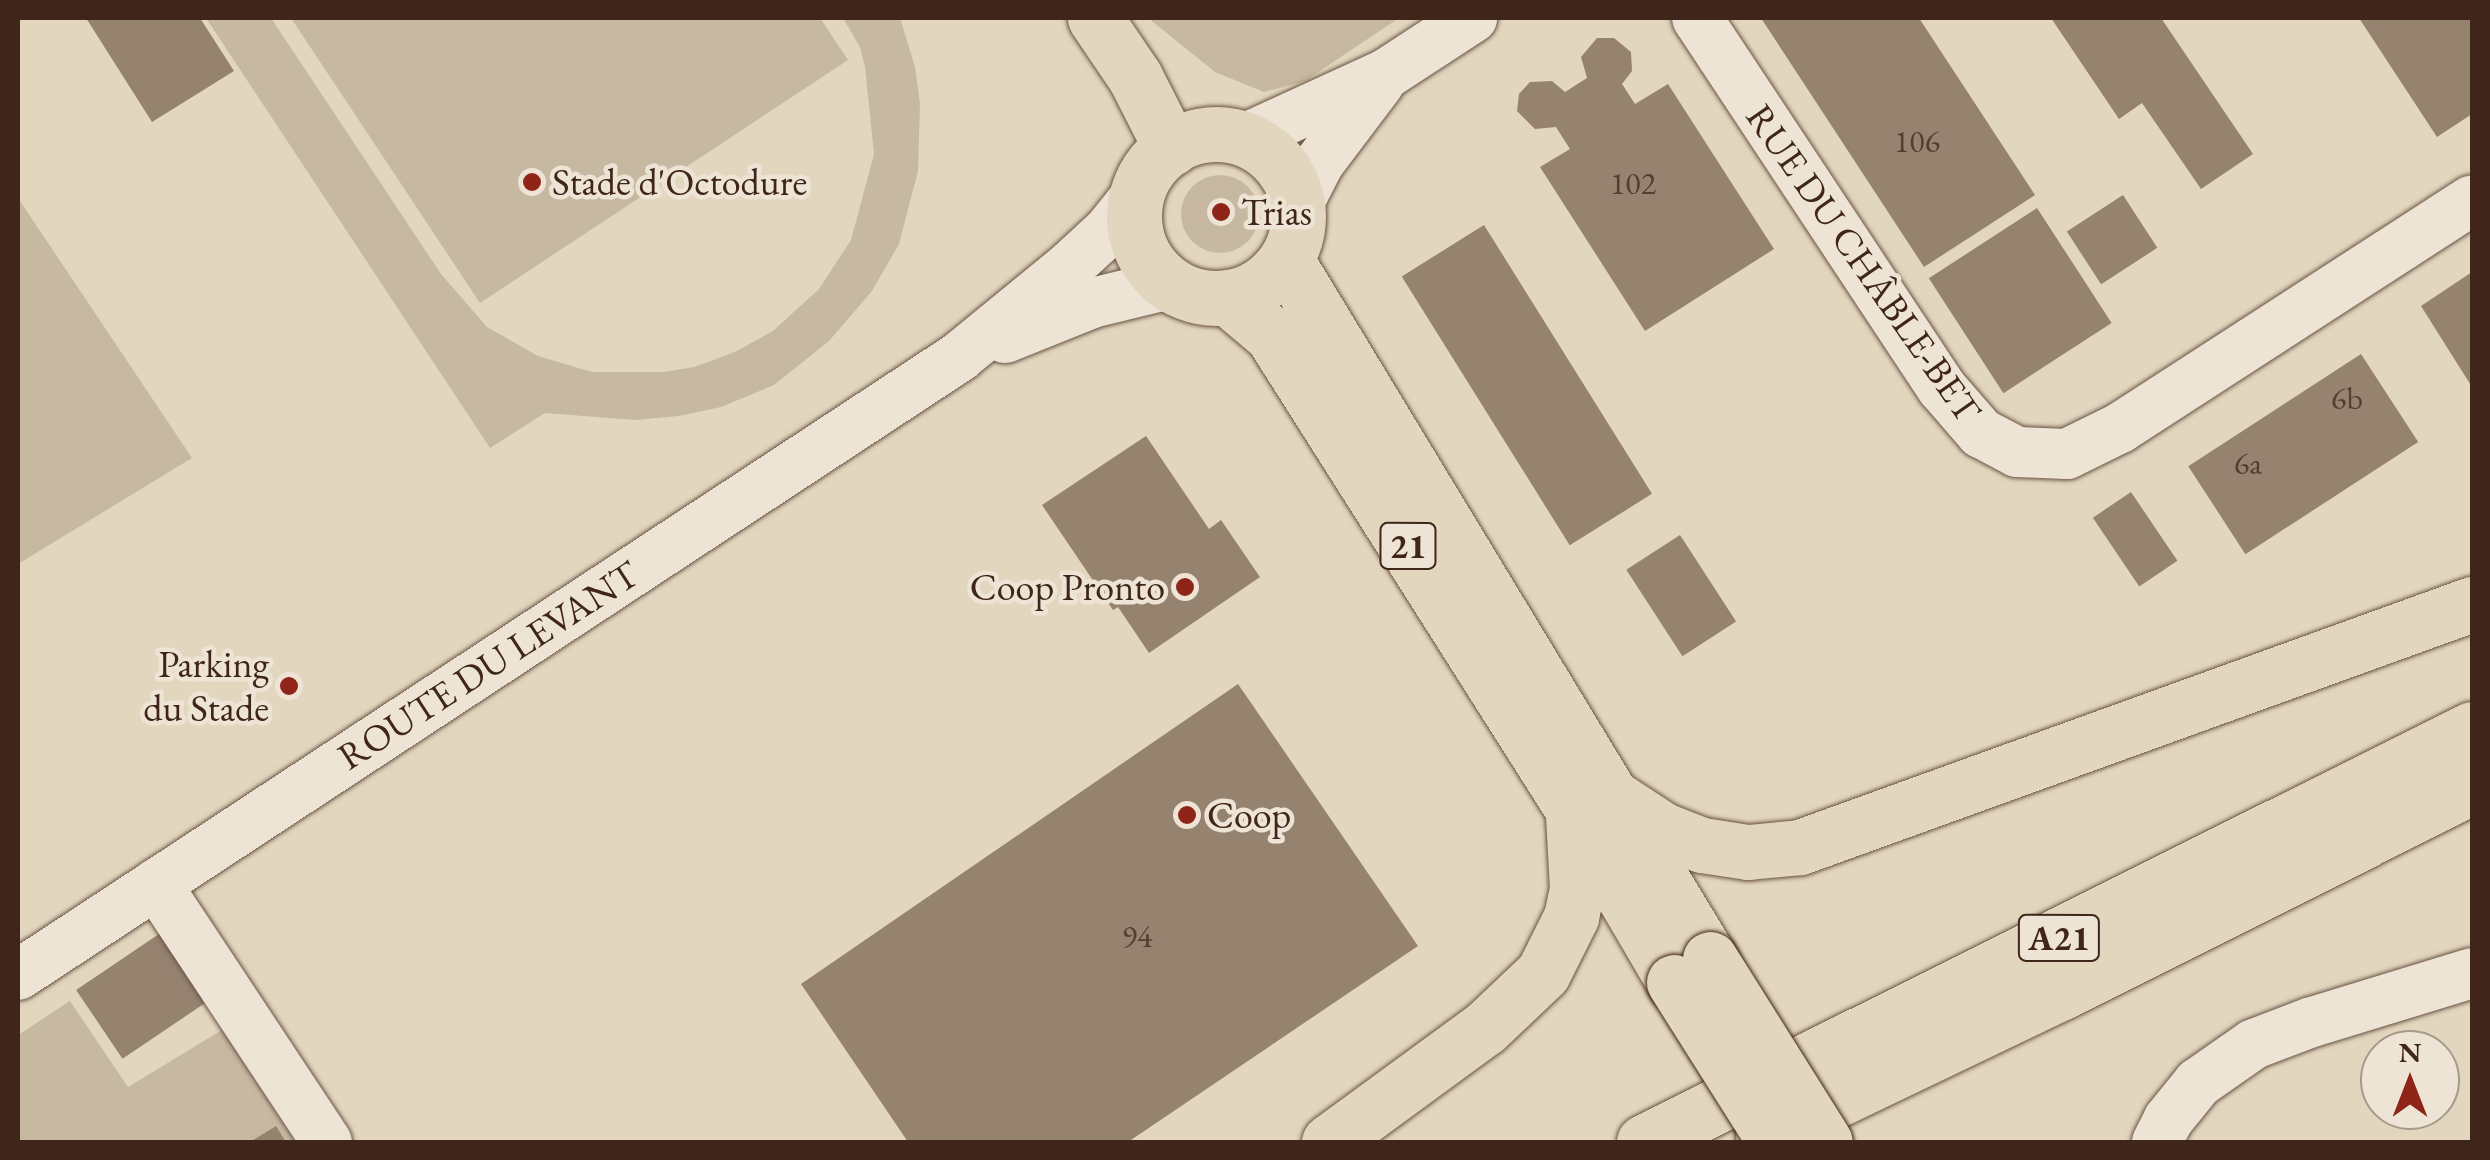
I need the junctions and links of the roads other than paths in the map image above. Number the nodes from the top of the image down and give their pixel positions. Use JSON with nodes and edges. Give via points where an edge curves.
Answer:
{"nodes":[{"id":1,"x":1095,"y":18,"type":"edge"},
{"id":2,"x":1472,"y":18,"type":"edge"},
{"id":3,"x":1696,"y":18,"type":"edge"},
{"id":4,"x":1386,"y":74,"type":"junction"},
{"id":5,"x":1244,"y":139,"type":"junction"},
{"id":6,"x":1171,"y":148,"type":"junction"},
{"id":7,"x":1137,"y":194,"type":"junction"},
{"id":8,"x":2472,"y":200,"type":"edge"},
{"id":9,"x":1298,"y":204,"type":"junction"},
{"id":10,"x":1286,"y":260,"type":"junction"},
{"id":11,"x":1170,"y":284,"type":"junction"},
{"id":12,"x":1227,"y":297,"type":"junction"},
{"id":13,"x":959,"y":357,"type":"junction"},
{"id":14,"x":2472,"y":604,"type":"edge"},
{"id":15,"x":2472,"y":728,"type":"edge"},
{"id":16,"x":2472,"y":787,"type":"edge"},
{"id":17,"x":1589,"y":800,"type":"junction"},
{"id":18,"x":156,"y":884,"type":"junction"},
{"id":19,"x":1692,"y":970,"type":"junction"},
{"id":20,"x":2472,"y":973,"type":"edge"},
{"id":21,"x":18,"y":974,"type":"edge"},
{"id":22,"x":1889,"y":1077,"type":"junction"},
{"id":23,"x":326,"y":1142,"type":"edge"},
{"id":24,"x":1330,"y":1142,"type":"edge"},
{"id":25,"x":1644,"y":1142,"type":"edge"},
{"id":26,"x":1747,"y":1142,"type":"edge"},
{"id":27,"x":1775,"y":1142,"type":"edge"},
{"id":28,"x":1789,"y":1142,"type":"edge"},
{"id":29,"x":1825,"y":1142,"type":"edge"},
{"id":30,"x":2157,"y":1142,"type":"edge"}],
"edges":[{"from":1,"to":6,"type":"main road"},
{"from":2,"to":4,"type":"street"},
{"from":3,"to":8,"type":"street","name":"RUE DU CHÂBLE-BET","via":[[1942,388],[1981,433],[2017,452],[2067,454],[2120,428]]},
{"from":4,"to":5,"type":"street"},
{"from":4,"to":9,"type":"street","via":[[1319,163]]},
{"from":5,"to":6,"type":"main road","via":[[1199,136]]},
{"from":5,"to":9,"type":"main road","via":[[1278,162]]},
{"from":6,"to":7,"type":"main road"},
{"from":7,"to":11,"type":"main road","via":[[1137,238]]},
{"from":7,"to":13,"type":"street","name":"ROUTE DU LEVANT","via":[[1070,266]]},
{"from":9,"to":10,"type":"main road"},
{"from":10,"to":12,"type":"main road","via":[[1261,285]]},
{"from":10,"to":17,"type":"main road","number":"21"},
{"from":11,"to":12,"type":"main road","number":"21","via":[[1207,298]]},
{"from":11,"to":13,"type":"street","name":"ROUTE DU LEVANT","via":[[1092,303]]},
{"from":12,"to":17,"type":"main road","number":"21","via":[[1272,335]]},
{"from":13,"to":18,"type":"street","name":"ROUTE DU LEVANT"},
{"from":14,"to":17,"type":"main road","via":[[1800,847],[1748,852],[1702,845]]},
{"from":15,"to":25,"type":"main road","number":"A21"},
{"from":16,"to":22,"type":"main road","number":"A21"},
{"from":17,"to":19,"type":"main road"},
{"from":17,"to":24,"type":"main road","number":"21","via":[[1571,916],[1543,974],[1496,1018]]},
{"from":18,"to":21,"type":"street","name":"ROUTE DU LEVANT"},
{"from":18,"to":23,"type":"street"},
{"from":19,"to":27,"type":"main road","bridge":true},
{"from":19,"to":29,"type":"main road","bridge":true},
{"from":20,"to":30,"type":"street","via":[[2254,1044],[2198,1083]]},
{"from":22,"to":26,"type":"main road","number":"A21"},
{"from":22,"to":28,"type":"main road"}]}
